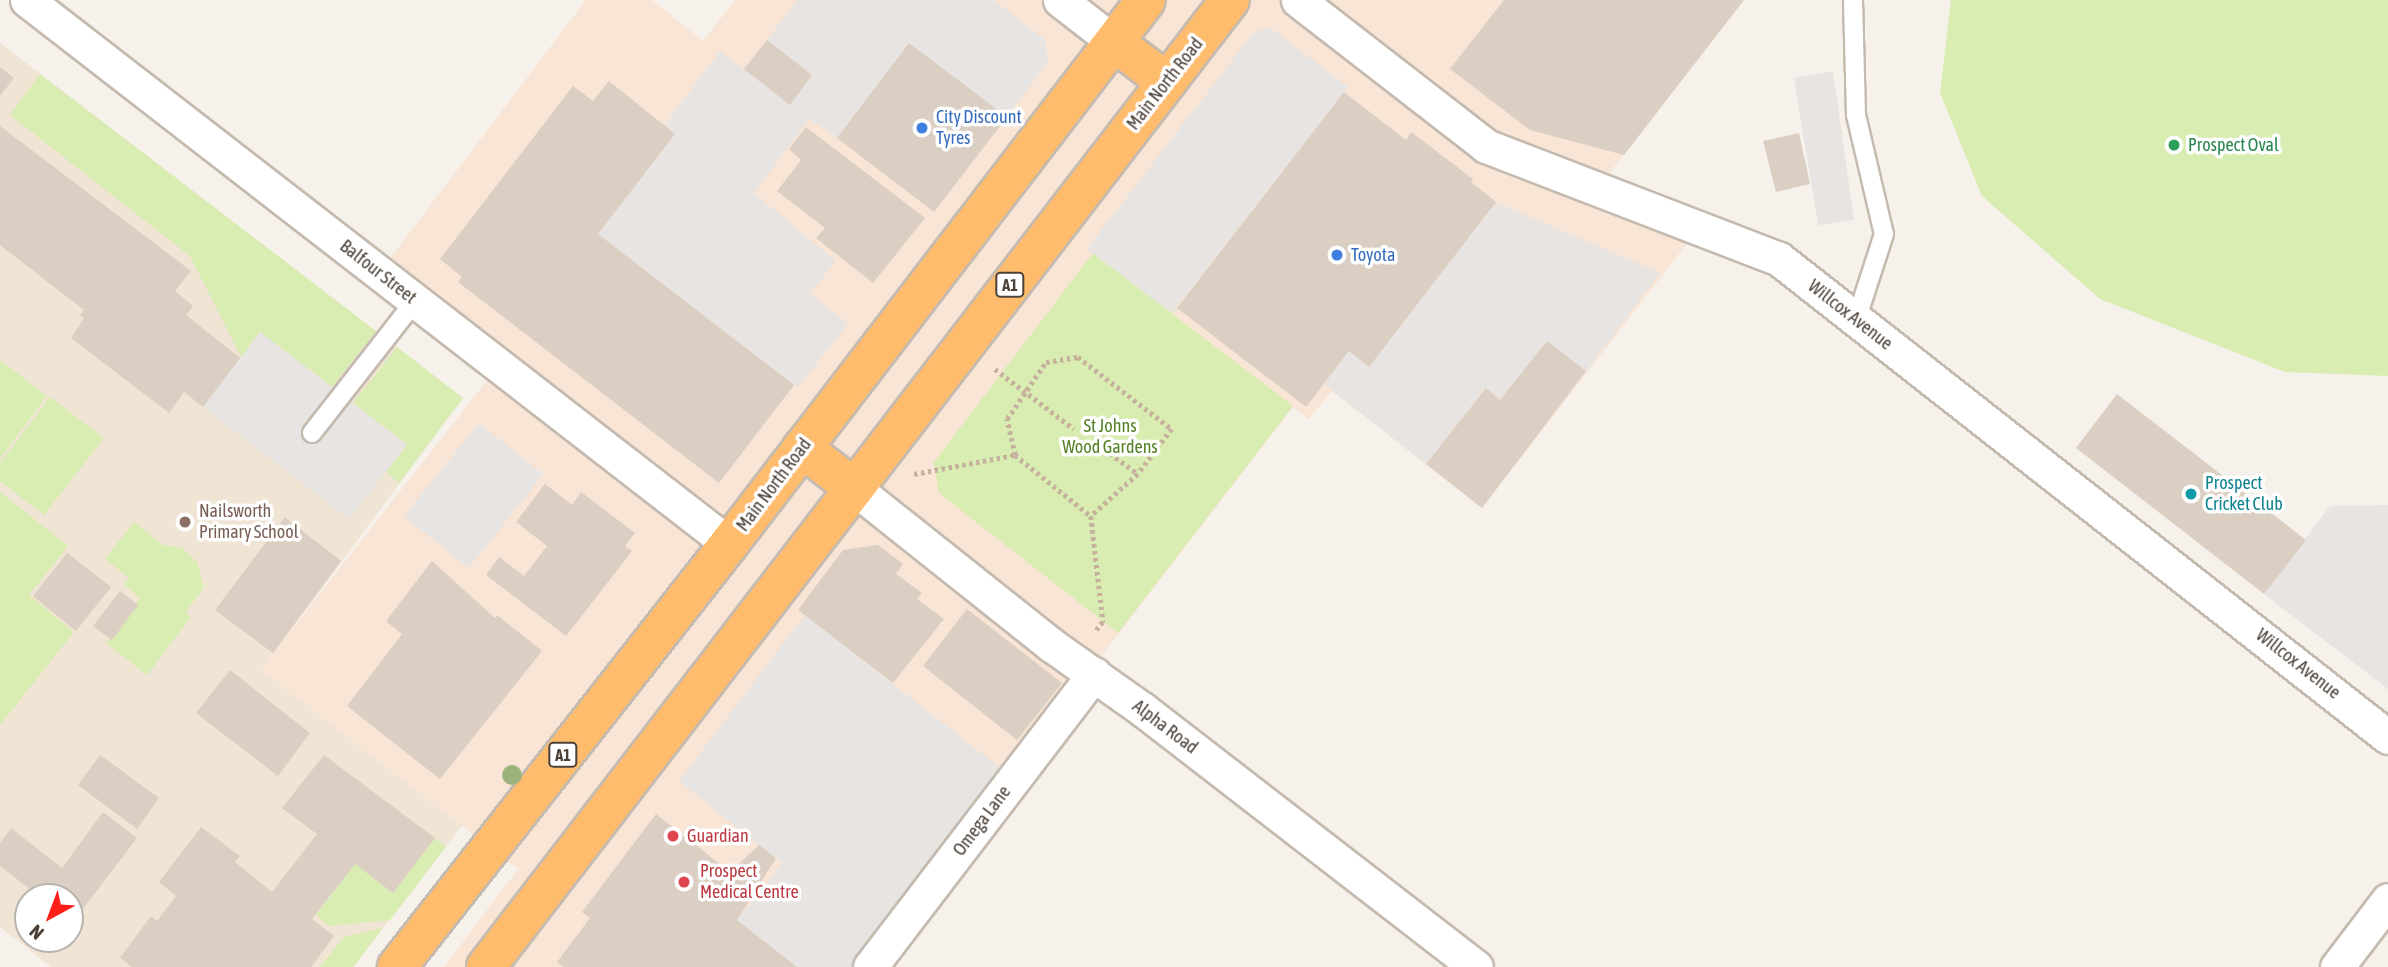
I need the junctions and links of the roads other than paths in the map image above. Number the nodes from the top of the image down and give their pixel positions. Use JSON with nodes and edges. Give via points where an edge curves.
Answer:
{"nodes":[{"id":1,"x":27,"y":0,"type":"edge"},
{"id":2,"x":1060,"y":0,"type":"edge"},
{"id":3,"x":1146,"y":0,"type":"edge"},
{"id":4,"x":1230,"y":0,"type":"edge"},
{"id":5,"x":1298,"y":0,"type":"edge"},
{"id":6,"x":1853,"y":0,"type":"edge"},
{"id":7,"x":1114,"y":42,"type":"junction"},
{"id":8,"x":1167,"y":82,"type":"junction"},
{"id":9,"x":415,"y":301,"type":"junction"},
{"id":10,"x":1856,"y":320,"type":"junction"},
{"id":11,"x":312,"y":433,"type":"dead end"},
{"id":12,"x":802,"y":448,"type":"junction"},
{"id":13,"x":854,"y":488,"type":"junction"},
{"id":14,"x":729,"y":544,"type":"junction"},
{"id":15,"x":1084,"y":667,"type":"junction"},
{"id":16,"x":2358,"y":710,"type":"junction"},
{"id":17,"x":2388,"y":722,"type":"edge"},
{"id":18,"x":2388,"y":737,"type":"edge"},
{"id":19,"x":2388,"y":900,"type":"edge"},
{"id":20,"x":397,"y":967,"type":"edge"},
{"id":21,"x":486,"y":967,"type":"edge"},
{"id":22,"x":870,"y":967,"type":"edge"},
{"id":23,"x":1476,"y":967,"type":"edge"},
{"id":24,"x":2337,"y":967,"type":"edge"}],
"edges":[{"from":1,"to":9,"type":"street","name":"Balfour Street"},
{"from":2,"to":7,"type":"street"},
{"from":3,"to":7,"type":"highway","name":"Main North Road","number":"A1"},
{"from":4,"to":8,"type":"highway","name":"Main North Road","number":"A1"},
{"from":5,"to":10,"type":"street","name":"Willcox Avenue","via":[[1486,146],[1779,260]]},
{"from":6,"to":10,"type":"lane","via":[[1856,115],[1884,234]]},
{"from":7,"to":8,"type":"highway"},
{"from":7,"to":12,"type":"highway","name":"Main North Road","number":"A1"},
{"from":8,"to":13,"type":"highway","name":"Main North Road","number":"A1"},
{"from":9,"to":11,"type":"lane"},
{"from":9,"to":14,"type":"street","name":"Balfour Street"},
{"from":10,"to":16,"type":"street","name":"Willcox Avenue"},
{"from":12,"to":13,"type":"highway"},
{"from":12,"to":14,"type":"highway","name":"Main North Road","number":"A1"},
{"from":13,"to":15,"type":"street","name":"Alpha Road"},
{"from":13,"to":21,"type":"highway","name":"Main North Road","number":"A1"},
{"from":14,"to":20,"type":"highway","name":"Main North Road","number":"A1"},
{"from":15,"to":22,"type":"street","name":"Omega Lane"},
{"from":15,"to":23,"type":"street","name":"Alpha Road"},
{"from":16,"to":17,"type":"street","name":"Willcox Avenue"},
{"from":16,"to":18,"type":"street","name":"Willcox Avenue"},
{"from":19,"to":24,"type":"street"}]}
